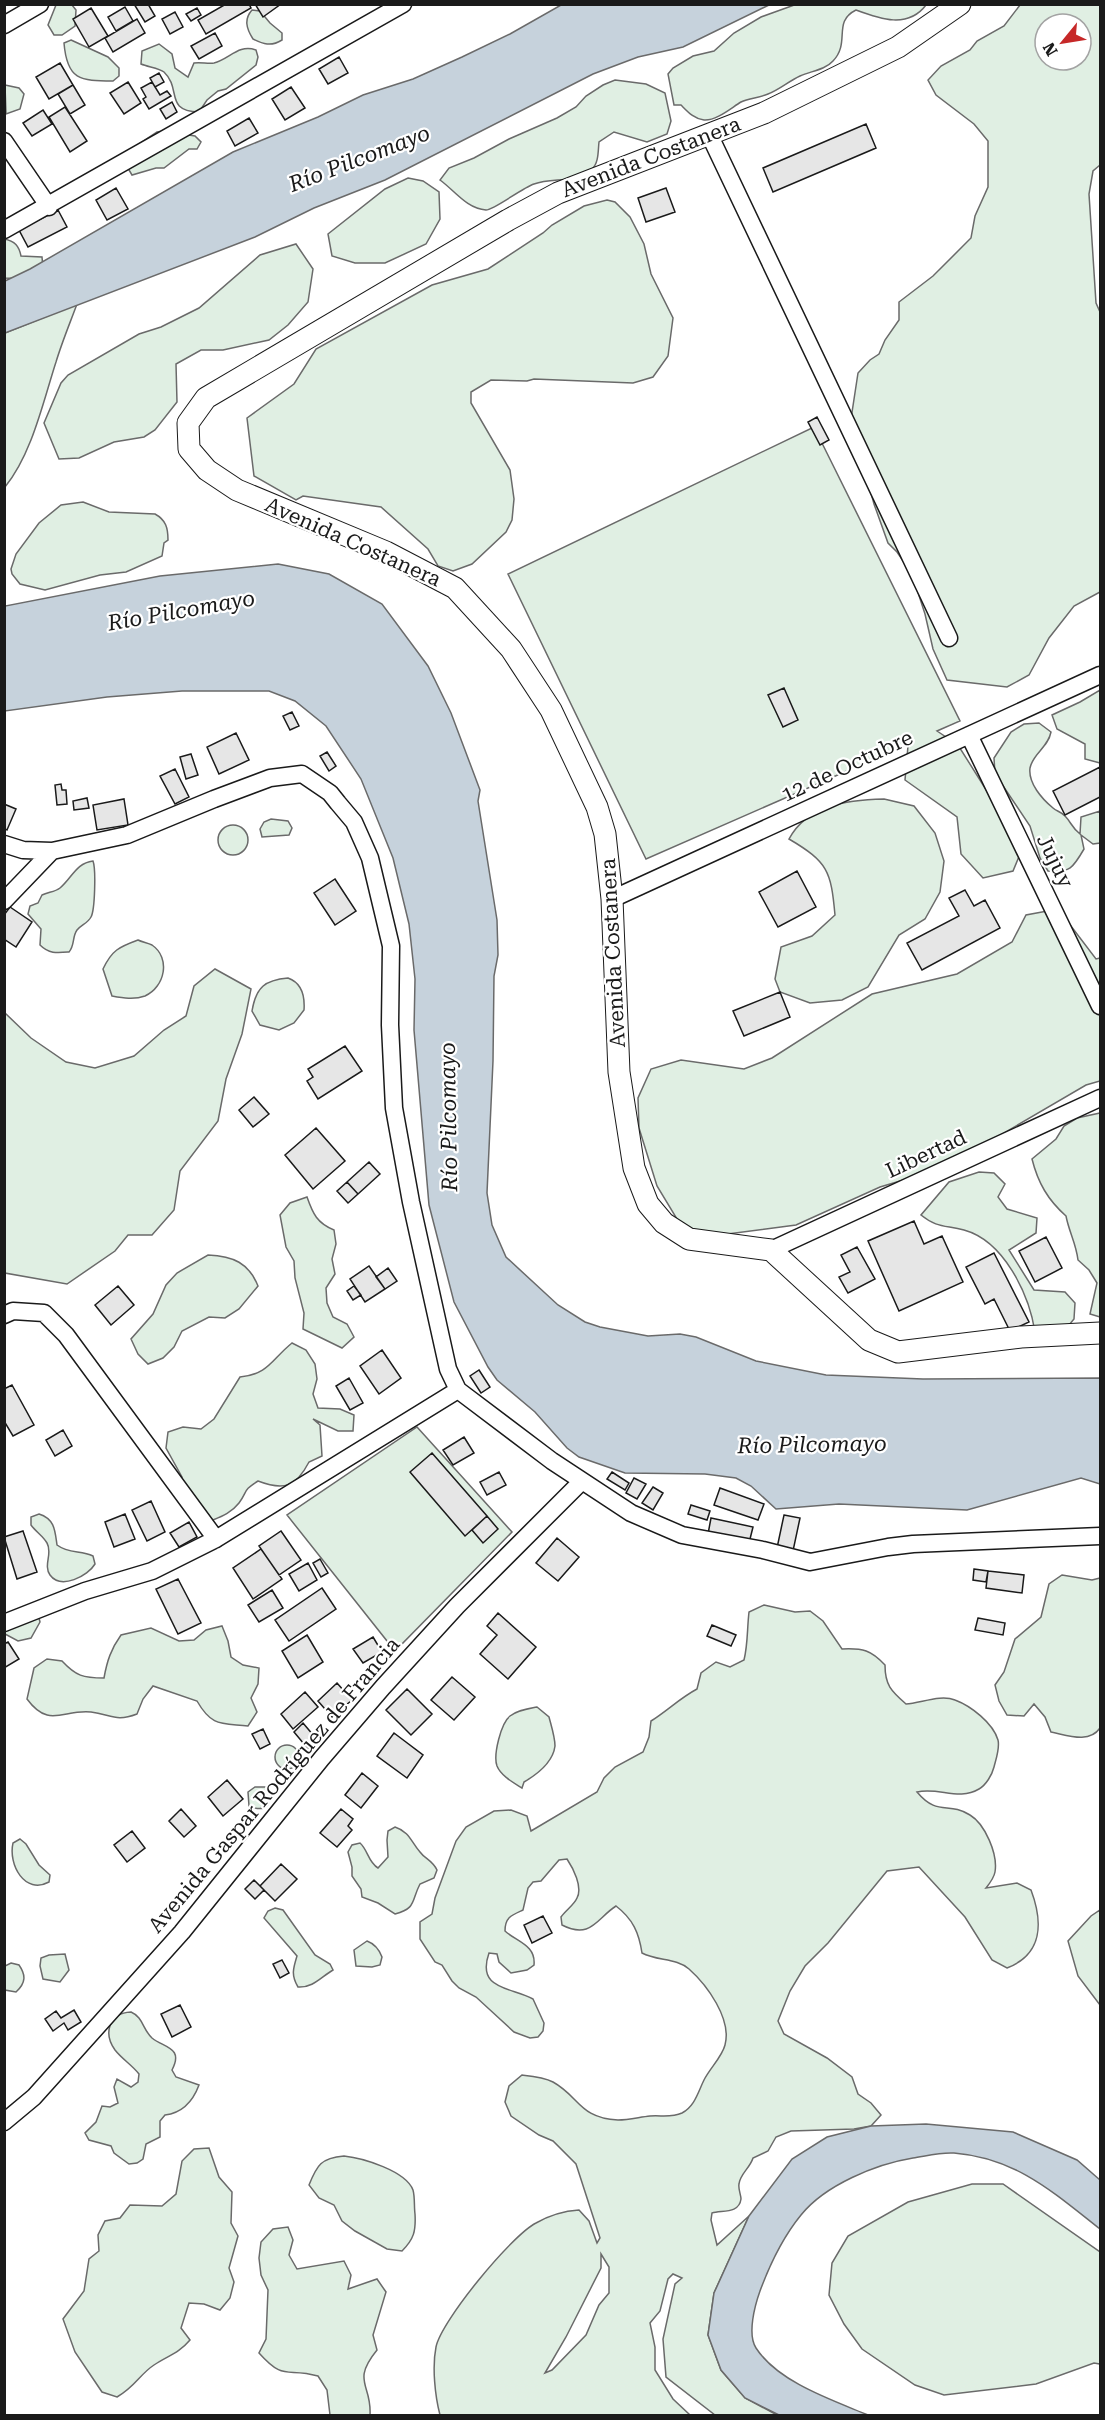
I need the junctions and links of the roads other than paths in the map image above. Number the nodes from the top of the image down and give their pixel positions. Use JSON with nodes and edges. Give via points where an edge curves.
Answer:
{"nodes":[{"id":1,"x":40,"y":4,"type":"edge"},
{"id":2,"x":403,"y":4,"type":"edge"},
{"id":3,"x":960,"y":4,"type":"edge"},
{"id":4,"x":381,"y":10,"type":"edge"},
{"id":5,"x":4,"y":25,"type":"edge"},
{"id":6,"x":709,"y":134,"type":"junction"},
{"id":7,"x":4,"y":141,"type":"edge"},
{"id":8,"x":49,"y":207,"type":"junction"},
{"id":9,"x":4,"y":230,"type":"edge"},
{"id":10,"x":949,"y":638,"type":"dead end"},
{"id":11,"x":1101,"y":675,"type":"edge"},
{"id":12,"x":969,"y":735,"type":"junction"},
{"id":13,"x":4,"y":844,"type":"edge"},
{"id":14,"x":52,"y":851,"type":"junction"},
{"id":15,"x":612,"y":899,"type":"junction"},
{"id":16,"x":4,"y":901,"type":"edge"},
{"id":17,"x":1101,"y":1006,"type":"edge"},
{"id":18,"x":1101,"y":1098,"type":"edge"},
{"id":19,"x":771,"y":1250,"type":"junction"},
{"id":20,"x":4,"y":1315,"type":"edge"},
{"id":21,"x":1101,"y":1333,"type":"edge"},
{"id":22,"x":458,"y":1390,"type":"junction"},
{"id":23,"x":582,"y":1481,"type":"junction"},
{"id":24,"x":1101,"y":1536,"type":"edge"},
{"id":25,"x":216,"y":1539,"type":"junction"},
{"id":26,"x":4,"y":1623,"type":"edge"},
{"id":27,"x":4,"y":2122,"type":"edge"}],
"edges":[{"from":1,"to":5,"type":"street"},
{"from":2,"to":4,"type":"street"},
{"from":3,"to":6,"type":"street","name":"Avenida Costanera","via":[[898,47],[764,113]]},
{"from":4,"to":8,"type":"street"},
{"from":6,"to":10,"type":"street"},
{"from":6,"to":15,"type":"street","name":"Avenida Costanera","via":[[558,193],[508,220],[206,398],[188,423],[189,449],[207,470],[237,490],[386,552],[456,588],[511,649],[551,710],[597,807],[605,834]]},
{"from":7,"to":8,"type":"street"},
{"from":8,"to":9,"type":"street"},
{"from":11,"to":12,"type":"street","name":"12 de Octubre"},
{"from":12,"to":15,"type":"street","name":"12 de Octubre"},
{"from":12,"to":17,"type":"street","name":"Jujuy"},
{"from":13,"to":14,"type":"street","via":[[23,850]]},
{"from":14,"to":16,"type":"street"},
{"from":14,"to":22,"type":"street","via":[[127,835],[270,778],[302,774],[330,793],[354,822],[370,858],[391,946],[394,1108],[448,1369]]},
{"from":15,"to":19,"type":"street","name":"Avenida Costanera","via":[[619,1072],[634,1168],[648,1204],[664,1223],[689,1239]]},
{"from":18,"to":19,"type":"street","name":"Libertad"},
{"from":19,"to":21,"type":"street","via":[[869,1340],[898,1352],[1021,1337]]},
{"from":20,"to":25,"type":"street","via":[[13,1311],[44,1313],[66,1335]]},
{"from":22,"to":23,"type":"street"},
{"from":22,"to":25,"type":"street"},
{"from":23,"to":24,"type":"street","via":[[631,1513],[682,1535],[810,1562],[905,1545]]},
{"from":23,"to":27,"type":"street","name":"Avenida Gaspar Rodríguez de Francia","via":[[457,1606],[383,1687],[182,1932],[34,2097]]},
{"from":25,"to":26,"type":"street","via":[[152,1571],[85,1591]]}]}
